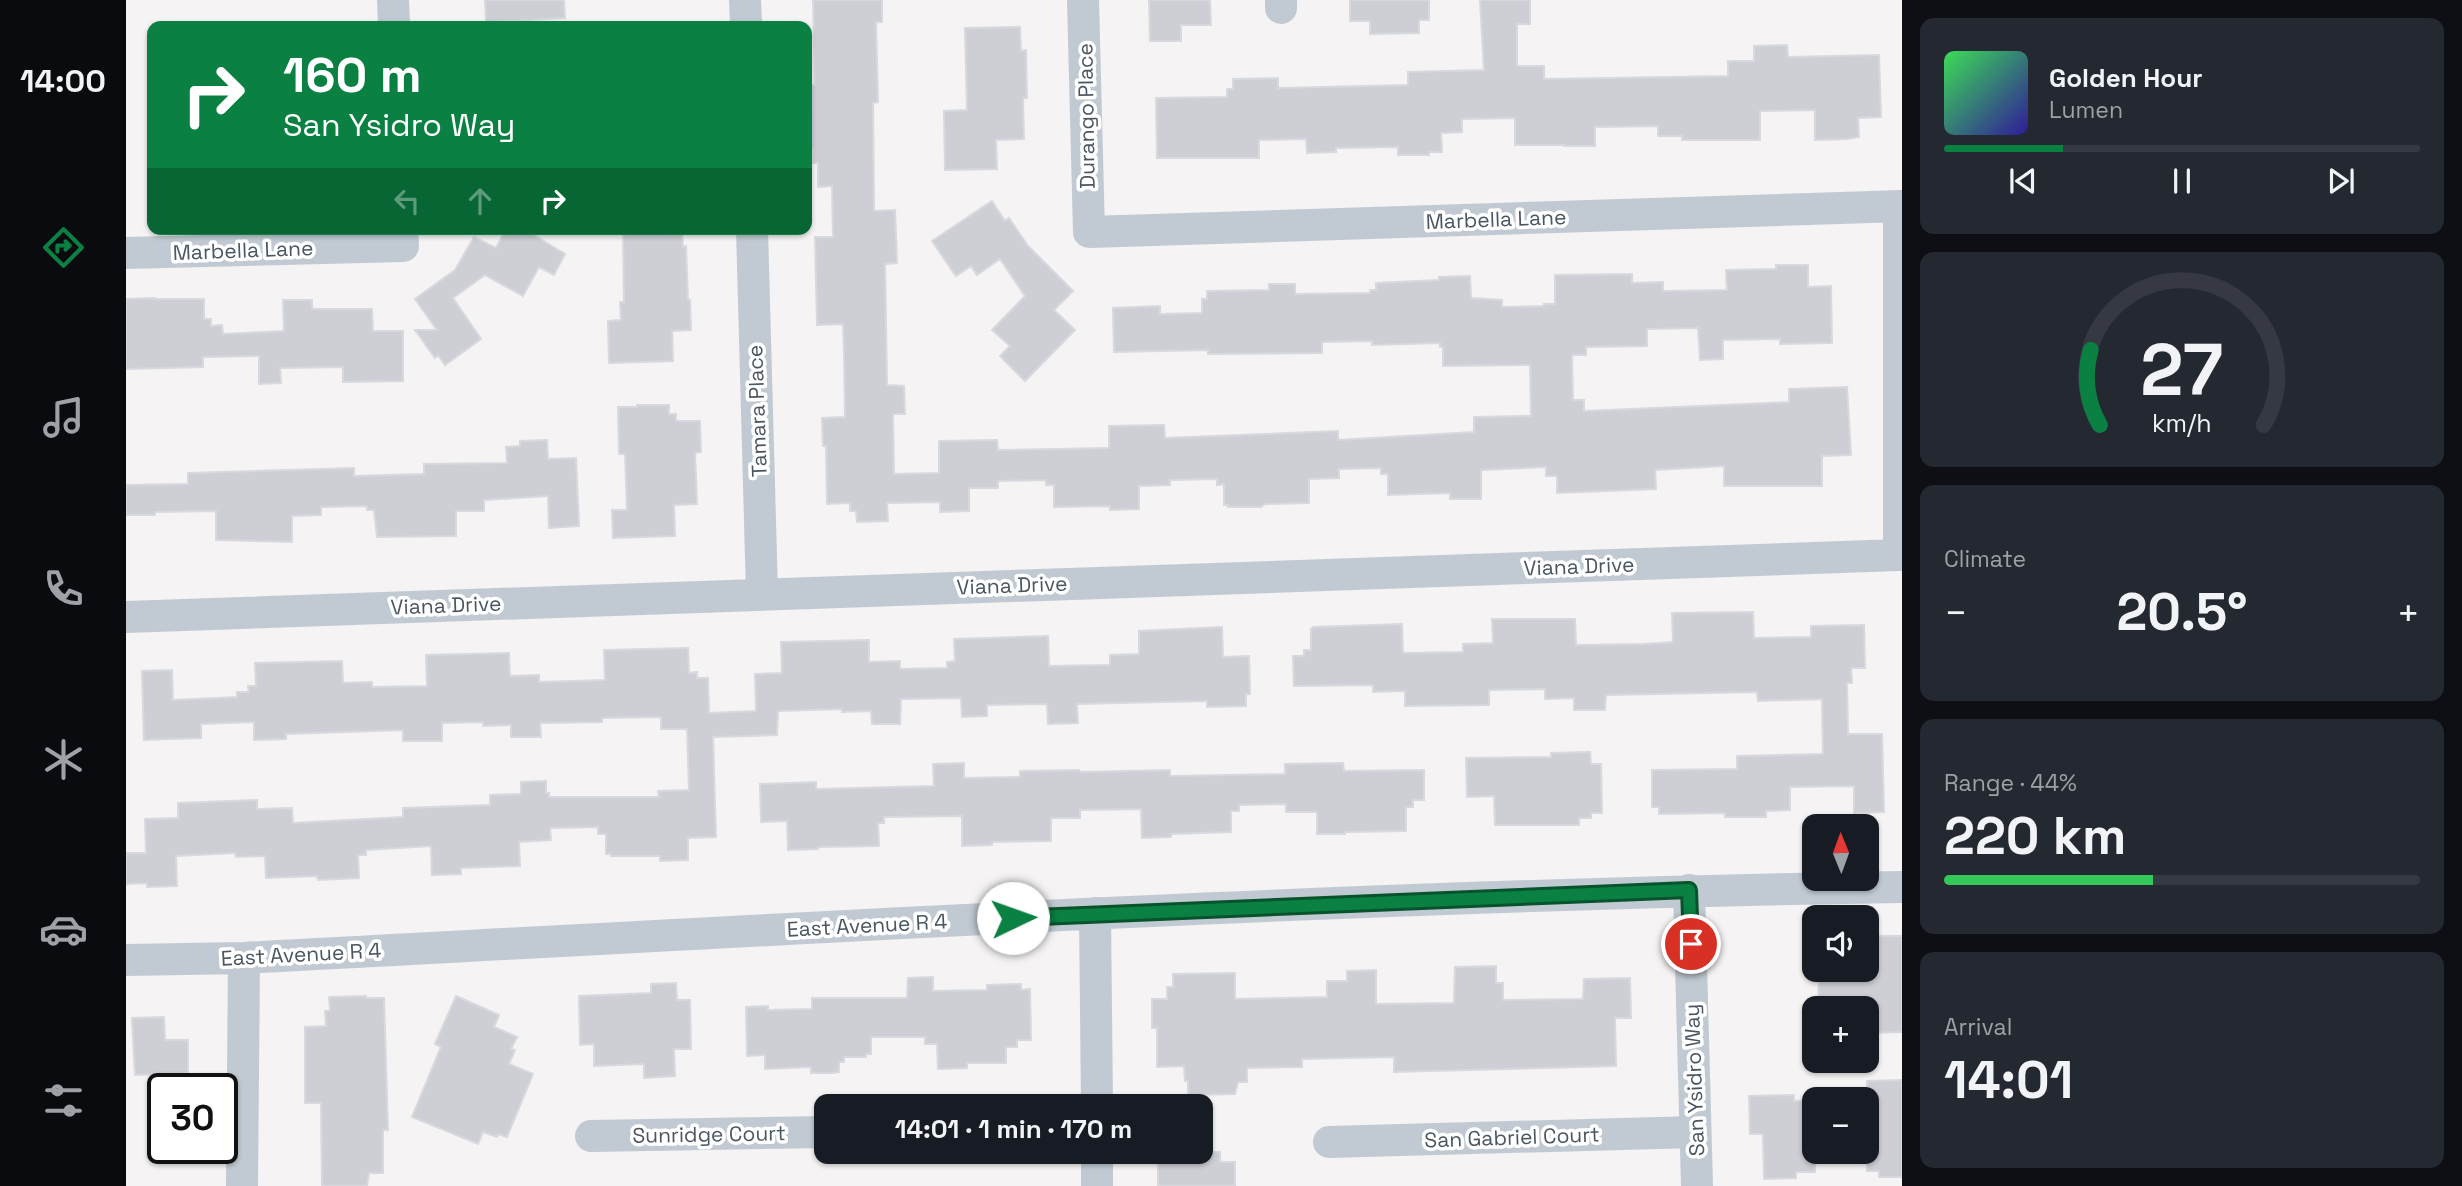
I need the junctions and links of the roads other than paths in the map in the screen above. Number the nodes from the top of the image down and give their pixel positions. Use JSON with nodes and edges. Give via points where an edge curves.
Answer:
{"nodes":[{"id":1,"x":393,"y":0,"type":"edge"},
{"id":2,"x":745,"y":0,"type":"edge"},
{"id":3,"x":1083,"y":0,"type":"edge"},
{"id":4,"x":394,"y":21,"type":"edge"},
{"id":5,"x":746,"y":21,"type":"edge"},
{"id":6,"x":1901,"y":206,"type":"edge"},
{"id":7,"x":1089,"y":232,"type":"joint"},
{"id":8,"x":752,"y":235,"type":"edge"},
{"id":9,"x":402,"y":237,"type":"edge"},
{"id":10,"x":126,"y":253,"type":"edge"},
{"id":11,"x":762,"y":594,"type":"junction"},
{"id":12,"x":126,"y":617,"type":"edge"},
{"id":13,"x":1902,"y":887,"type":"edge"},
{"id":14,"x":1689,"y":890,"type":"junction"},
{"id":15,"x":1095,"y":914,"type":"junction"},
{"id":16,"x":244,"y":958,"type":"junction"},
{"id":17,"x":126,"y":960,"type":"edge"},
{"id":18,"x":1097,"y":1094,"type":"edge"},
{"id":19,"x":814,"y":1132,"type":"edge"},
{"id":20,"x":1695,"y":1132,"type":"junction"},
{"id":21,"x":591,"y":1136,"type":"dead end"},
{"id":22,"x":1329,"y":1142,"type":"dead end"},
{"id":23,"x":1097,"y":1164,"type":"edge"},
{"id":24,"x":242,"y":1186,"type":"edge"},
{"id":25,"x":1097,"y":1186,"type":"edge"},
{"id":26,"x":1697,"y":1186,"type":"edge"}],
"edges":[{"from":1,"to":4,"type":"street"},
{"from":2,"to":5,"type":"street"},
{"from":3,"to":7,"type":"street","name":"Durango Place"},
{"from":6,"to":7,"type":"street","name":"Marbella Lane"},
{"from":6,"to":11,"type":"street","name":"Viana Drive","via":[[1899,555]]},
{"from":8,"to":11,"type":"street","name":"Tamara Place"},
{"from":9,"to":10,"type":"street","name":"Marbella Lane"},
{"from":11,"to":12,"type":"street","name":"Viana Drive"},
{"from":13,"to":14,"type":"street","name":"East Avenue R 4"},
{"from":14,"to":15,"type":"street","name":"East Avenue R 4"},
{"from":14,"to":20,"type":"street","name":"San Ysidro Way"},
{"from":15,"to":16,"type":"street","name":"East Avenue R 4"},
{"from":15,"to":18,"type":"street"},
{"from":16,"to":17,"type":"street","name":"East Avenue R 4"},
{"from":16,"to":24,"type":"street"},
{"from":19,"to":21,"type":"street","name":"Sunridge Court"},
{"from":20,"to":22,"type":"street","name":"San Gabriel Court"},
{"from":20,"to":26,"type":"street","name":"San Ysidro Way"},
{"from":23,"to":25,"type":"street"}]}
